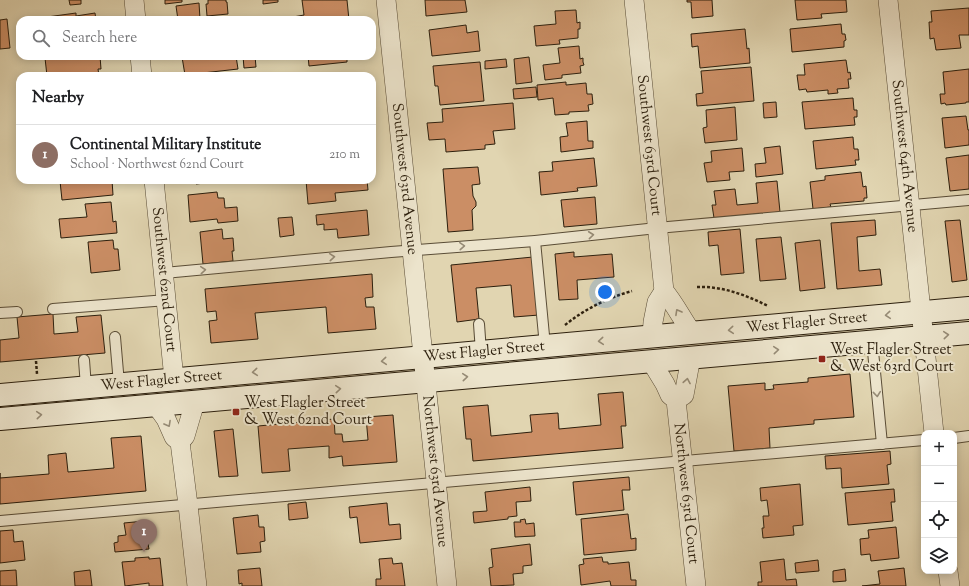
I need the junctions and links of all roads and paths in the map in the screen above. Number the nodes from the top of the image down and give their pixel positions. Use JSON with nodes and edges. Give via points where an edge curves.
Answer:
{"nodes":[{"id":1,"x":134,"y":0,"type":"edge"},
{"id":2,"x":386,"y":0,"type":"edge"},
{"id":3,"x":634,"y":0,"type":"edge"},
{"id":4,"x":888,"y":0,"type":"edge"},
{"id":5,"x":136,"y":16,"type":"edge"},
{"id":6,"x":140,"y":60,"type":"edge"},
{"id":7,"x":142,"y":72,"type":"edge"},
{"id":8,"x":154,"y":184,"type":"edge"},
{"id":9,"x":969,"y":200,"type":"edge"},
{"id":10,"x":910,"y":205,"type":"junction"},
{"id":11,"x":657,"y":228,"type":"junction"},
{"id":12,"x":535,"y":241,"type":"junction"},
{"id":13,"x":412,"y":250,"type":"junction"},
{"id":14,"x":164,"y":273,"type":"junction"},
{"id":15,"x":697,"y":287,"type":"dead end"},
{"id":16,"x":632,"y":291,"type":"dead end"},
{"id":17,"x":664,"y":291,"type":"junction"},
{"id":18,"x":166,"y":300,"type":"junction"},
{"id":19,"x":969,"y":308,"type":"edge"},
{"id":20,"x":53,"y":309,"type":"dead end"},
{"id":21,"x":773,"y":309,"type":"dead end"},
{"id":22,"x":17,"y":312,"type":"dead end"},
{"id":23,"x":921,"y":312,"type":"junction"},
{"id":24,"x":0,"y":313,"type":"edge"},
{"id":25,"x":479,"y":324,"type":"dead end"},
{"id":26,"x":561,"y":329,"type":"dead end"},
{"id":27,"x":692,"y":333,"type":"junction"},
{"id":28,"x":969,"y":333,"type":"edge"},
{"id":29,"x":115,"y":337,"type":"dead end"},
{"id":30,"x":652,"y":337,"type":"junction"},
{"id":31,"x":924,"y":337,"type":"junction"},
{"id":32,"x":872,"y":341,"type":"junction"},
{"id":33,"x":545,"y":346,"type":"junction"},
{"id":34,"x":481,"y":352,"type":"junction"},
{"id":35,"x":423,"y":357,"type":"junction"},
{"id":36,"x":691,"y":357,"type":"junction"},
{"id":37,"x":84,"y":360,"type":"dead end"},
{"id":38,"x":36,"y":361,"type":"dead end"},
{"id":39,"x":651,"y":361,"type":"junction"},
{"id":40,"x":174,"y":379,"type":"junction"},
{"id":41,"x":38,"y":380,"type":"dead end"},
{"id":42,"x":426,"y":381,"type":"junction"},
{"id":43,"x":119,"y":384,"type":"junction"},
{"id":44,"x":86,"y":387,"type":"junction"},
{"id":45,"x":0,"y":395,"type":"edge"},
{"id":46,"x":676,"y":400,"type":"junction"},
{"id":47,"x":195,"y":402,"type":"junction"},
{"id":48,"x":156,"y":405,"type":"junction"},
{"id":49,"x":0,"y":419,"type":"edge"},
{"id":50,"x":934,"y":430,"type":"edge"},
{"id":51,"x":969,"y":436,"type":"edge"},
{"id":52,"x":957,"y":438,"type":"edge"},
{"id":53,"x":921,"y":440,"type":"edge"},
{"id":54,"x":180,"y":442,"type":"junction"},
{"id":55,"x":882,"y":444,"type":"junction"},
{"id":56,"x":683,"y":461,"type":"junction"},
{"id":57,"x":436,"y":483,"type":"junction"},
{"id":58,"x":188,"y":505,"type":"junction"},
{"id":59,"x":0,"y":521,"type":"edge"},
{"id":60,"x":948,"y":574,"type":"edge"},
{"id":61,"x":196,"y":586,"type":"edge"},
{"id":62,"x":447,"y":586,"type":"edge"},
{"id":63,"x":696,"y":586,"type":"edge"},
{"id":64,"x":950,"y":586,"type":"edge"}],
"edges":[{"from":1,"to":5,"type":"street"},
{"from":2,"to":13,"type":"street","name":"Southwest 63rd Avenue"},
{"from":3,"to":11,"type":"street","name":"Southwest 63rd Court"},
{"from":4,"to":10,"type":"street","name":"Southwest 64th Avenue"},
{"from":6,"to":7,"type":"street"},
{"from":8,"to":14,"type":"street","name":"Southwest 62nd Court"},
{"from":9,"to":10,"type":"lane"},
{"from":10,"to":11,"type":"lane"},
{"from":10,"to":23,"type":"street","name":"Southwest 64th Avenue"},
{"from":12,"to":11,"type":"lane","one_way":true},
{"from":11,"to":17,"type":"street","name":"Southwest 63rd Court"},
{"from":13,"to":12,"type":"lane","one_way":true},
{"from":12,"to":33,"type":"lane"},
{"from":14,"to":13,"type":"lane","one_way":true},
{"from":13,"to":35,"type":"street","name":"Southwest 63rd Avenue"},
{"from":14,"to":18,"type":"street","name":"Southwest 62nd Court"},
{"from":15,"to":21,"type":"path","via":[[724,289]]},
{"from":16,"to":26,"type":"path","via":[[597,304]]},
{"from":27,"to":17,"type":"street","name":"Southwest 63rd Court","one_way":true},
{"from":17,"to":30,"type":"street","via":[[657,302]]},
{"from":18,"to":20,"type":"lane"},
{"from":18,"to":40,"type":"street","name":"Southwest 62nd Court"},
{"from":19,"to":23,"type":"main road","name":"West Flagler Street"},
{"from":22,"to":24,"type":"lane"},
{"from":23,"to":27,"type":"main road","name":"West Flagler Street","one_way":true},
{"from":23,"to":31,"type":"street","name":"Southwest 64th Avenue"},
{"from":25,"to":34,"type":"lane"},
{"from":27,"to":30,"type":"main road","name":"West Flagler Street"},
{"from":31,"to":28,"type":"main road","name":"West Flagler Street","one_way":true},
{"from":29,"to":43,"type":"lane"},
{"from":30,"to":33,"type":"main road","name":"West Flagler Street","one_way":true},
{"from":31,"to":32,"type":"main road","name":"West Flagler Street"},
{"from":31,"to":50,"type":"street","name":"Southwest 64th Avenue"},
{"from":36,"to":32,"type":"main road","name":"West Flagler Street","one_way":true},
{"from":32,"to":55,"type":"lane","one_way":true},
{"from":33,"to":34,"type":"main road","name":"West Flagler Street"},
{"from":34,"to":35,"type":"main road","name":"West Flagler Street"},
{"from":35,"to":40,"type":"main road","name":"West Flagler Street","one_way":true},
{"from":35,"to":42,"type":"street","name":"Northwest 63rd Avenue"},
{"from":36,"to":39,"type":"main road","name":"West Flagler Street"},
{"from":46,"to":36,"type":"street","one_way":true,"via":[[684,395]]},
{"from":37,"to":44,"type":"lane"},
{"from":38,"to":41,"type":"path"},
{"from":42,"to":39,"type":"main road","name":"West Flagler Street","one_way":true},
{"from":39,"to":46,"type":"street","name":"Northwest 63rd Court","via":[[670,395]]},
{"from":40,"to":43,"type":"main road","name":"West Flagler Street"},
{"from":47,"to":42,"type":"main road","name":"West Flagler Street","one_way":true},
{"from":42,"to":57,"type":"street","name":"Northwest 63rd Avenue"},
{"from":43,"to":44,"type":"main road","name":"West Flagler Street"},
{"from":44,"to":45,"type":"main road","name":"West Flagler Street"},
{"from":46,"to":56,"type":"street","name":"Northwest 63rd Court"},
{"from":47,"to":48,"type":"main road","name":"West Flagler Street"},
{"from":47,"to":54,"type":"street","via":[[185,436]]},
{"from":49,"to":48,"type":"main road","name":"West Flagler Street","one_way":true},
{"from":48,"to":54,"type":"street","one_way":true,"via":[[174,437]]},
{"from":51,"to":52,"type":"lane"},
{"from":53,"to":55,"type":"lane"},
{"from":54,"to":58,"type":"street"},
{"from":55,"to":56,"type":"lane"},
{"from":56,"to":57,"type":"lane"},
{"from":56,"to":63,"type":"street","name":"Northwest 63rd Court"},
{"from":57,"to":58,"type":"lane"},
{"from":57,"to":62,"type":"street","name":"Northwest 63rd Avenue"},
{"from":58,"to":59,"type":"lane"},
{"from":58,"to":61,"type":"street"},
{"from":60,"to":64,"type":"street"}]}
